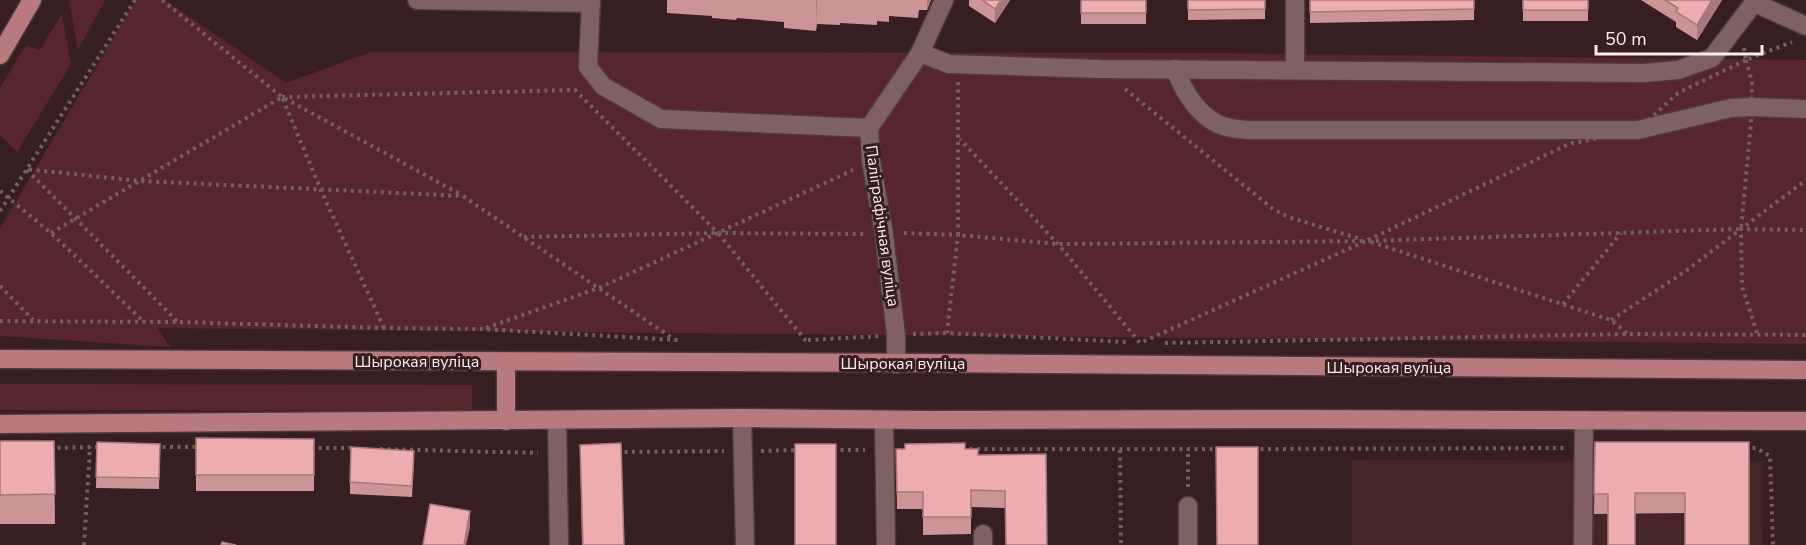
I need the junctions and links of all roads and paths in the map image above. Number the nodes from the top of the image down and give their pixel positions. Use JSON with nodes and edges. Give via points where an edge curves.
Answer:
{"nodes":[{"id":1,"x":32,"y":0,"type":"edge"},
{"id":2,"x":135,"y":0,"type":"edge"},
{"id":3,"x":162,"y":0,"type":"edge"},
{"id":4,"x":417,"y":0,"type":"edge"},
{"id":5,"x":944,"y":0,"type":"edge"},
{"id":6,"x":1295,"y":0,"type":"edge"},
{"id":7,"x":591,"y":2,"type":"edge"},
{"id":8,"x":1756,"y":2,"type":"edge"},
{"id":9,"x":1740,"y":24,"type":"junction"},
{"id":10,"x":1801,"y":33,"type":"edge"},
{"id":11,"x":920,"y":53,"type":"junction"},
{"id":12,"x":0,"y":55,"type":"edge"},
{"id":13,"x":1746,"y":60,"type":"junction"},
{"id":14,"x":950,"y":64,"type":"junction"},
{"id":15,"x":1099,"y":69,"type":"junction"},
{"id":16,"x":1175,"y":69,"type":"junction"},
{"id":17,"x":1295,"y":70,"type":"junction"},
{"id":18,"x":282,"y":98,"type":"junction"},
{"id":19,"x":1752,"y":107,"type":"junction"},
{"id":20,"x":1806,"y":109,"type":"edge"},
{"id":21,"x":869,"y":128,"type":"junction"},
{"id":22,"x":1638,"y":130,"type":"junction"},
{"id":23,"x":960,"y":139,"type":"junction"},
{"id":24,"x":871,"y":161,"type":"junction"},
{"id":25,"x":26,"y":169,"type":"junction"},
{"id":26,"x":1806,"y":180,"type":"edge"},
{"id":27,"x":140,"y":181,"type":"junction"},
{"id":28,"x":320,"y":188,"type":"junction"},
{"id":29,"x":0,"y":191,"type":"edge"},
{"id":30,"x":463,"y":196,"type":"junction"},
{"id":31,"x":9,"y":197,"type":"junction"},
{"id":32,"x":0,"y":211,"type":"edge"},
{"id":33,"x":75,"y":219,"type":"junction"},
{"id":34,"x":1741,"y":229,"type":"junction"},
{"id":35,"x":1806,"y":230,"type":"edge"},
{"id":36,"x":51,"y":233,"type":"junction"},
{"id":37,"x":718,"y":233,"type":"junction"},
{"id":38,"x":1622,"y":233,"type":"junction"},
{"id":39,"x":884,"y":234,"type":"junction"},
{"id":40,"x":958,"y":235,"type":"junction"},
{"id":41,"x":523,"y":237,"type":"junction"},
{"id":42,"x":1366,"y":241,"type":"junction"},
{"id":43,"x":1058,"y":244,"type":"junction"},
{"id":44,"x":0,"y":286,"type":"edge"},
{"id":45,"x":599,"y":288,"type":"junction"},
{"id":46,"x":1563,"y":304,"type":"junction"},
{"id":47,"x":34,"y":320,"type":"dead end"},
{"id":48,"x":1611,"y":320,"type":"junction"},
{"id":49,"x":144,"y":322,"type":"dead end"},
{"id":50,"x":178,"y":322,"type":"dead end"},
{"id":51,"x":384,"y":328,"type":"dead end"},
{"id":52,"x":482,"y":329,"type":"dead end"},
{"id":53,"x":947,"y":333,"type":"dead end"},
{"id":54,"x":1628,"y":334,"type":"dead end"},
{"id":55,"x":1757,"y":334,"type":"dead end"},
{"id":56,"x":675,"y":340,"type":"dead end"},
{"id":57,"x":806,"y":340,"type":"dead end"},
{"id":58,"x":0,"y":359,"type":"edge"},
{"id":59,"x":506,"y":362,"type":"junction"},
{"id":60,"x":896,"y":364,"type":"junction"},
{"id":61,"x":1806,"y":370,"type":"edge"},
{"id":62,"x":742,"y":418,"type":"junction"},
{"id":63,"x":557,"y":420,"type":"junction"},
{"id":64,"x":884,"y":420,"type":"junction"},
{"id":65,"x":1584,"y":420,"type":"junction"},
{"id":66,"x":506,"y":421,"type":"junction"},
{"id":67,"x":1806,"y":422,"type":"edge"},
{"id":68,"x":0,"y":424,"type":"edge"},
{"id":69,"x":90,"y":447,"type":"dead end"},
{"id":70,"x":1188,"y":449,"type":"dead end"},
{"id":71,"x":1120,"y":450,"type":"dead end"},
{"id":72,"x":1770,"y":456,"type":"dead end"},
{"id":73,"x":1188,"y":506,"type":"joint"},
{"id":74,"x":84,"y":545,"type":"edge"},
{"id":75,"x":559,"y":545,"type":"edge"},
{"id":76,"x":745,"y":545,"type":"edge"},
{"id":77,"x":886,"y":545,"type":"edge"},
{"id":78,"x":1121,"y":545,"type":"edge"},
{"id":79,"x":1188,"y":545,"type":"edge"},
{"id":80,"x":1583,"y":545,"type":"edge"},
{"id":81,"x":1773,"y":545,"type":"edge"}],
"edges":[{"from":1,"to":12,"type":"main road"},
{"from":2,"to":25,"type":"path"},
{"from":3,"to":18,"type":"path"},
{"from":4,"to":7,"type":"street"},
{"from":5,"to":11,"type":"street","name":"Паліграфічная вуліца"},
{"from":6,"to":17,"type":"street"},
{"from":7,"to":21,"type":"street","via":[[588,67],[603,86],[661,119]]},
{"from":8,"to":9,"type":"street"},
{"from":8,"to":10,"type":"street"},
{"from":9,"to":13,"type":"path"},
{"from":9,"to":17,"type":"street","via":[[1712,58],[1678,69],[1644,73]]},
{"from":10,"to":13,"type":"path"},
{"from":11,"to":14,"type":"street"},
{"from":11,"to":21,"type":"street","name":"Паліграфічная вуліца"},
{"from":13,"to":19,"type":"path","via":[[1752,82]]},
{"from":13,"to":22,"type":"path","via":[[1678,93]]},
{"from":14,"to":15,"type":"street"},
{"from":14,"to":23,"type":"path","via":[[959,83]]},
{"from":15,"to":16,"type":"street"},
{"from":15,"to":42,"type":"path","via":[[1273,209]]},
{"from":16,"to":17,"type":"street"},
{"from":16,"to":22,"type":"street","via":[[1183,90],[1204,114],[1218,124],[1246,130]]},
{"from":18,"to":27,"type":"path"},
{"from":18,"to":28,"type":"path"},
{"from":18,"to":30,"type":"path"},
{"from":18,"to":37,"type":"path","via":[[575,90]]},
{"from":19,"to":20,"type":"street"},
{"from":19,"to":22,"type":"street","via":[[1710,112]]},
{"from":19,"to":34,"type":"path"},
{"from":21,"to":24,"type":"street","name":"Паліграфічная вуліца"},
{"from":22,"to":42,"type":"path","via":[[1569,144]]},
{"from":23,"to":40,"type":"path"},
{"from":23,"to":43,"type":"path"},
{"from":24,"to":37,"type":"path"},
{"from":24,"to":39,"type":"street","name":"Паліграфічная вуліца"},
{"from":25,"to":27,"type":"path"},
{"from":25,"to":31,"type":"path"},
{"from":25,"to":33,"type":"path"},
{"from":26,"to":34,"type":"path"},
{"from":27,"to":28,"type":"path"},
{"from":27,"to":33,"type":"path"},
{"from":28,"to":30,"type":"path"},
{"from":28,"to":51,"type":"path"},
{"from":29,"to":31,"type":"path"},
{"from":30,"to":41,"type":"path"},
{"from":31,"to":32,"type":"path"},
{"from":31,"to":36,"type":"path"},
{"from":33,"to":36,"type":"path"},
{"from":33,"to":50,"type":"path"},
{"from":34,"to":35,"type":"path"},
{"from":34,"to":38,"type":"path"},
{"from":34,"to":48,"type":"path"},
{"from":34,"to":55,"type":"path","via":[[1742,286]]},
{"from":36,"to":49,"type":"path"},
{"from":37,"to":39,"type":"path"},
{"from":37,"to":41,"type":"path"},
{"from":37,"to":45,"type":"path"},
{"from":37,"to":57,"type":"path"},
{"from":38,"to":42,"type":"path"},
{"from":38,"to":46,"type":"path"},
{"from":39,"to":40,"type":"path"},
{"from":39,"to":60,"type":"street","name":"Паліграфічная вуліца"},
{"from":40,"to":43,"type":"path"},
{"from":40,"to":53,"type":"path"},
{"from":41,"to":45,"type":"path"},
{"from":42,"to":43,"type":"path"},
{"from":42,"to":43,"type":"path","via":[[1140,343]]},
{"from":42,"to":46,"type":"path"},
{"from":44,"to":47,"type":"path"},
{"from":45,"to":52,"type":"path"},
{"from":45,"to":56,"type":"path"},
{"from":46,"to":48,"type":"path"},
{"from":48,"to":54,"type":"path"},
{"from":58,"to":59,"type":"main road","name":"Шырокая вуліца"},
{"from":59,"to":60,"type":"main road","name":"Шырокая вуліца"},
{"from":59,"to":66,"type":"main road"},
{"from":60,"to":61,"type":"main road","name":"Шырокая вуліца"},
{"from":62,"to":63,"type":"main road"},
{"from":62,"to":64,"type":"main road"},
{"from":62,"to":76,"type":"street"},
{"from":63,"to":66,"type":"main road"},
{"from":63,"to":75,"type":"street"},
{"from":64,"to":65,"type":"main road"},
{"from":64,"to":77,"type":"street"},
{"from":65,"to":67,"type":"main road"},
{"from":65,"to":80,"type":"street"},
{"from":66,"to":68,"type":"main road"},
{"from":69,"to":74,"type":"path"},
{"from":70,"to":73,"type":"path"},
{"from":71,"to":78,"type":"path"},
{"from":72,"to":81,"type":"path"},
{"from":73,"to":79,"type":"street"}]}
